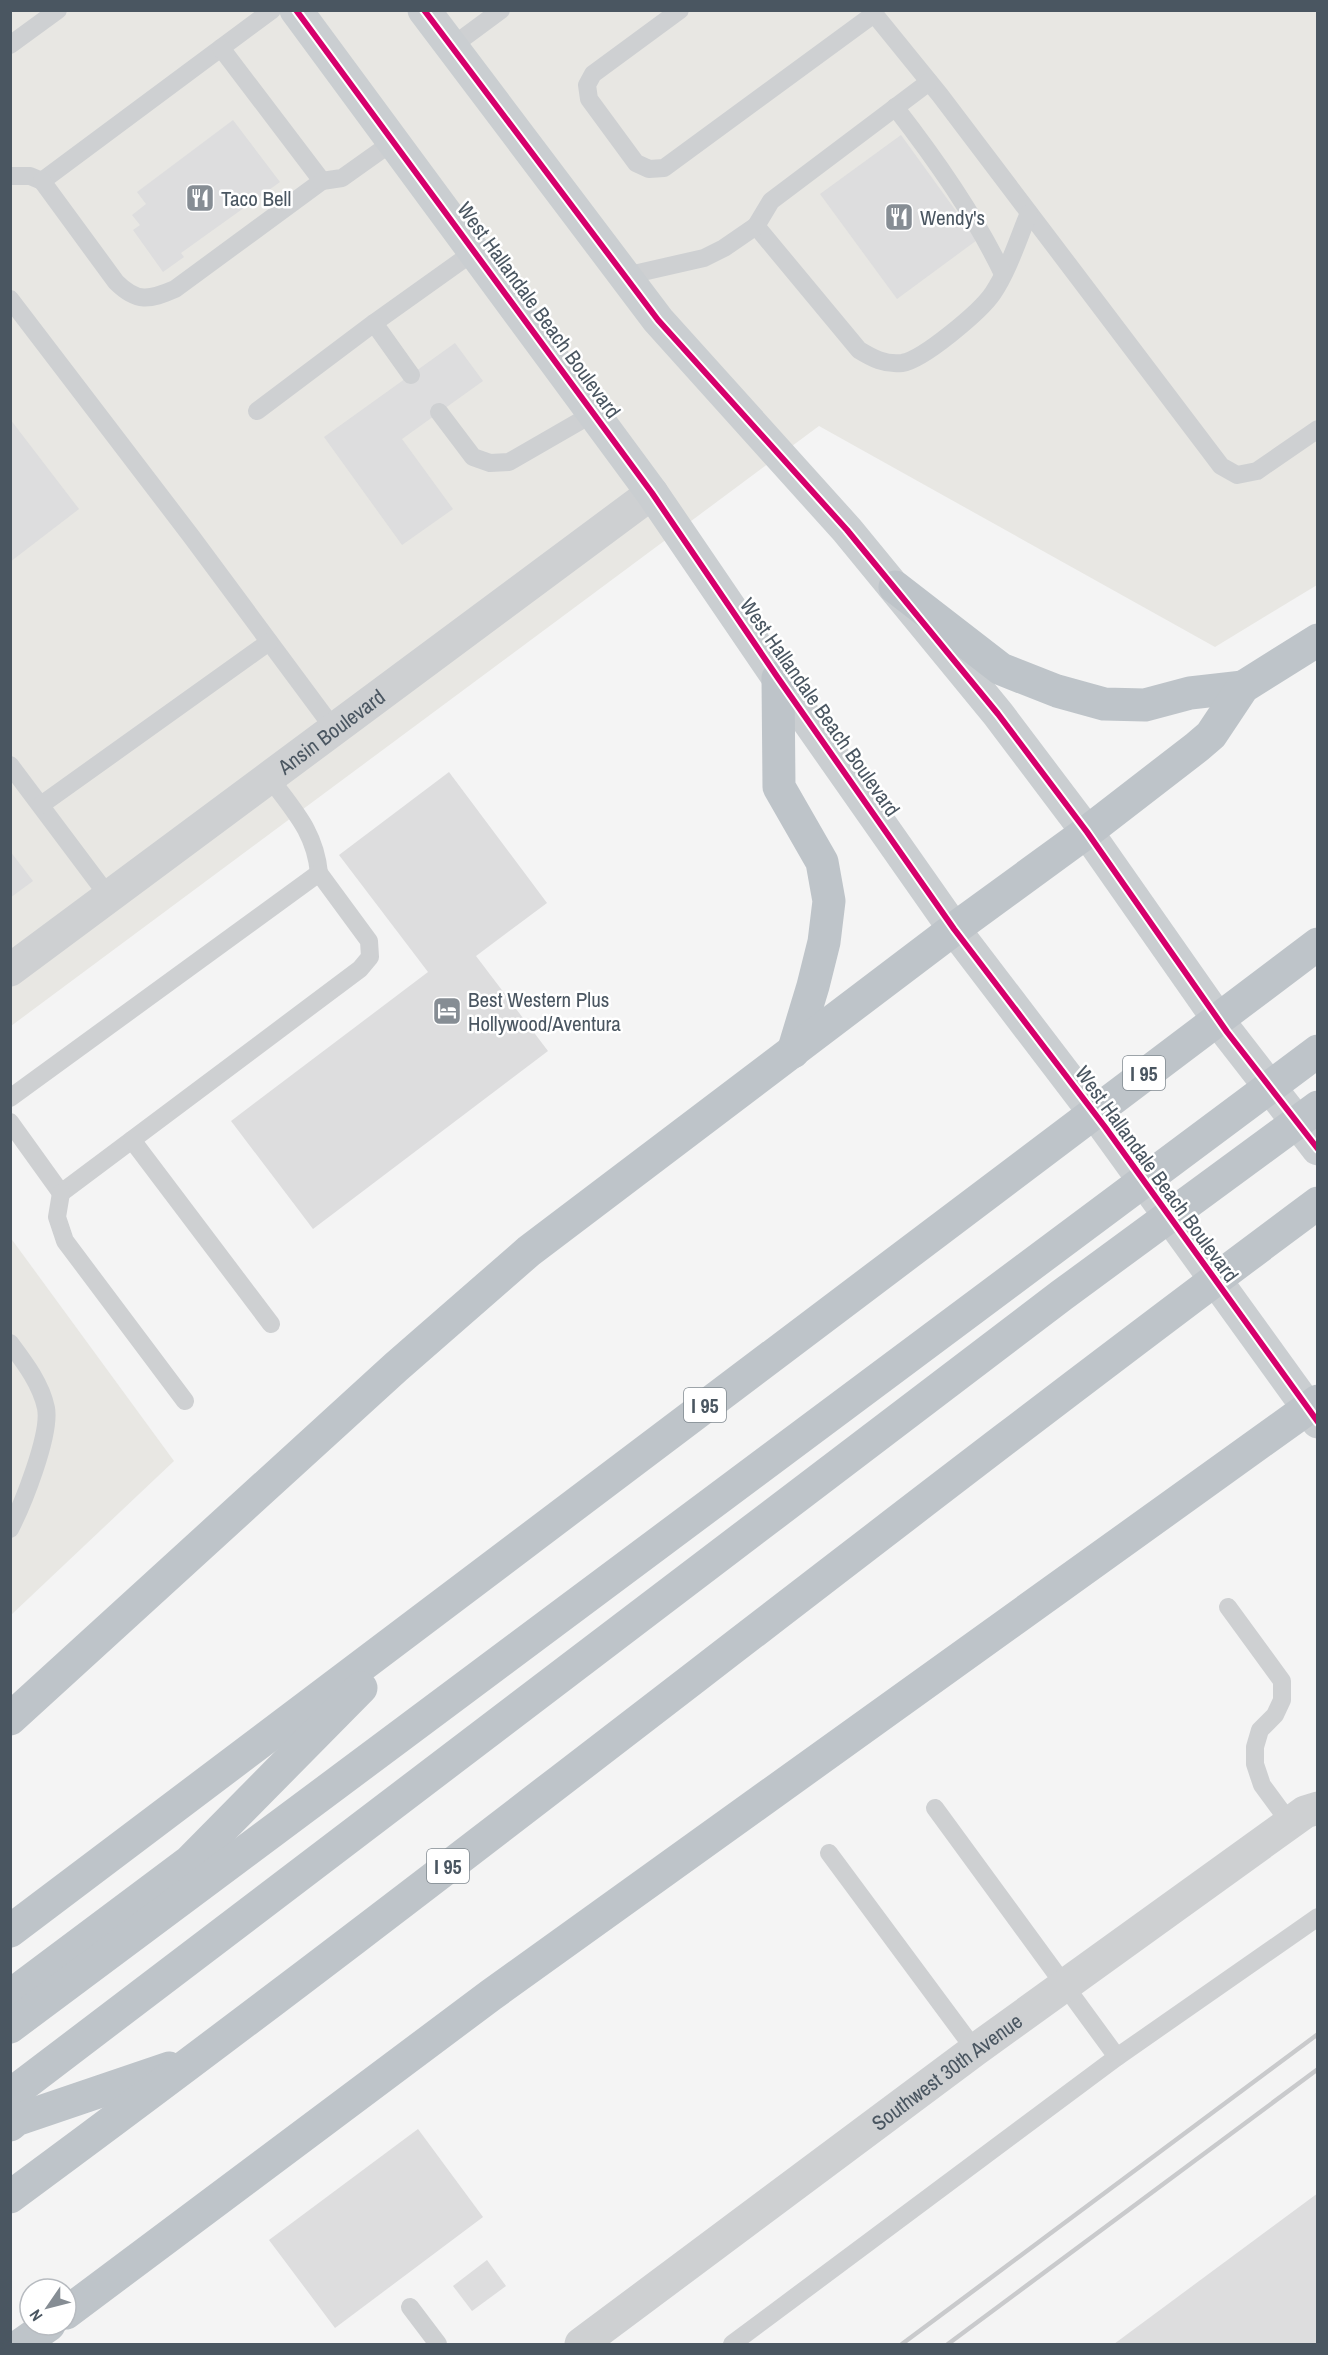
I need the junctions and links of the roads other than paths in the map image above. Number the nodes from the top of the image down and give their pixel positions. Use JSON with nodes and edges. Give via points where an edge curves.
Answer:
{"nodes":[{"id":1,"x":58,"y":10,"type":"edge"},
{"id":2,"x":272,"y":10,"type":"edge"},
{"id":3,"x":296,"y":10,"type":"edge"},
{"id":4,"x":424,"y":10,"type":"edge"},
{"id":5,"x":501,"y":10,"type":"edge"},
{"id":6,"x":680,"y":10,"type":"edge"},
{"id":7,"x":873,"y":12,"type":"edge"},
{"id":8,"x":10,"y":45,"type":"edge"},
{"id":9,"x":451,"y":47,"type":"junction"},
{"id":10,"x":221,"y":48,"type":"junction"},
{"id":11,"x":929,"y":82,"type":"junction"},
{"id":12,"x":895,"y":107,"type":"junction"},
{"id":13,"x":394,"y":141,"type":"junction"},
{"id":14,"x":10,"y":176,"type":"edge"},
{"id":15,"x":42,"y":181,"type":"junction"},
{"id":16,"x":322,"y":181,"type":"junction"},
{"id":17,"x":1029,"y":213,"type":"junction"},
{"id":18,"x":756,"y":226,"type":"junction"},
{"id":19,"x":475,"y":251,"type":"junction"},
{"id":20,"x":1004,"y":274,"type":"junction"},
{"id":21,"x":624,"y":276,"type":"junction"},
{"id":22,"x":10,"y":299,"type":"edge"},
{"id":23,"x":374,"y":323,"type":"junction"},
{"id":24,"x":411,"y":375,"type":"dead end"},
{"id":25,"x":257,"y":411,"type":"dead end"},
{"id":26,"x":439,"y":412,"type":"dead end"},
{"id":27,"x":594,"y":413,"type":"junction"},
{"id":28,"x":1317,"y":429,"type":"edge"},
{"id":29,"x":652,"y":493,"type":"junction"},
{"id":30,"x":895,"y":587,"type":"junction"},
{"id":31,"x":1317,"y":640,"type":"edge"},
{"id":32,"x":269,"y":642,"type":"junction"},
{"id":33,"x":778,"y":678,"type":"junction"},
{"id":34,"x":1243,"y":687,"type":"junction"},
{"id":35,"x":334,"y":729,"type":"junction"},
{"id":36,"x":10,"y":765,"type":"edge"},
{"id":37,"x":269,"y":777,"type":"junction"},
{"id":38,"x":41,"y":805,"type":"junction"},
{"id":39,"x":1087,"y":832,"type":"junction"},
{"id":40,"x":319,"y":873,"type":"junction"},
{"id":41,"x":109,"y":897,"type":"junction"},
{"id":42,"x":954,"y":929,"type":"junction"},
{"id":43,"x":1317,"y":944,"type":"edge"},
{"id":44,"x":10,"y":970,"type":"edge"},
{"id":45,"x":1317,"y":1051,"type":"edge"},
{"id":46,"x":793,"y":1052,"type":"junction"},
{"id":47,"x":10,"y":1098,"type":"edge"},
{"id":48,"x":1317,"y":1107,"type":"edge"},
{"id":49,"x":10,"y":1122,"type":"edge"},
{"id":50,"x":132,"y":1140,"type":"junction"},
{"id":51,"x":1317,"y":1149,"type":"edge"},
{"id":52,"x":61,"y":1193,"type":"junction"},
{"id":53,"x":1317,"y":1203,"type":"edge"},
{"id":54,"x":271,"y":1324,"type":"dead end"},
{"id":55,"x":10,"y":1343,"type":"edge"},
{"id":56,"x":185,"y":1401,"type":"dead end"},
{"id":57,"x":1314,"y":1410,"type":"edge"},
{"id":58,"x":10,"y":1529,"type":"edge"},
{"id":59,"x":1228,"y":1607,"type":"dead end"},
{"id":60,"x":441,"y":1608,"type":"junction"},
{"id":61,"x":10,"y":1719,"type":"edge"},
{"id":62,"x":935,"y":1808,"type":"dead end"},
{"id":63,"x":1304,"y":1816,"type":"edge"},
{"id":64,"x":829,"y":1853,"type":"dead end"},
{"id":65,"x":1317,"y":1917,"type":"edge"},
{"id":66,"x":10,"y":1931,"type":"edge"},
{"id":67,"x":1065,"y":1986,"type":"junction"},
{"id":68,"x":10,"y":1996,"type":"edge"},
{"id":69,"x":10,"y":2026,"type":"edge"},
{"id":70,"x":975,"y":2050,"type":"junction"},
{"id":71,"x":1117,"y":2057,"type":"junction"},
{"id":72,"x":199,"y":2058,"type":"junction"},
{"id":73,"x":10,"y":2095,"type":"edge"},
{"id":74,"x":10,"y":2124,"type":"edge"},
{"id":75,"x":10,"y":2197,"type":"edge"},
{"id":76,"x":78,"y":2304,"type":"edge"},
{"id":77,"x":410,"y":2307,"type":"dead end"},
{"id":78,"x":438,"y":2344,"type":"edge"},
{"id":79,"x":581,"y":2344,"type":"edge"},
{"id":80,"x":732,"y":2344,"type":"edge"}],
"edges":[{"from":1,"to":8,"type":"lane"},
{"from":2,"to":10,"type":"lane"},
{"from":3,"to":13,"type":"main road","name":"West Hallandale Beach Boulevard"},
{"from":4,"to":9,"type":"main road"},
{"from":5,"to":9,"type":"lane"},
{"from":6,"to":7,"type":"lane","via":[[593,74],[587,85],[589,99],[636,163],[649,169],[664,168]]},
{"from":7,"to":11,"type":"lane"},
{"from":9,"to":21,"type":"main road"},
{"from":10,"to":15,"type":"lane"},
{"from":10,"to":16,"type":"lane"},
{"from":11,"to":12,"type":"lane"},
{"from":11,"to":17,"type":"lane"},
{"from":12,"to":18,"type":"lane","via":[[771,201]]},
{"from":12,"to":20,"type":"lane","via":[[941,167]]},
{"from":13,"to":16,"type":"lane","via":[[342,178]]},
{"from":13,"to":19,"type":"main road","name":"West Hallandale Beach Boulevard"},
{"from":14,"to":15,"type":"lane","via":[[30,176]]},
{"from":15,"to":16,"type":"lane","via":[[116,282],[128,293],[142,298],[175,289]]},
{"from":17,"to":20,"type":"lane"},
{"from":17,"to":28,"type":"lane","via":[[1221,466],[1237,475],[1257,471]]},
{"from":18,"to":20,"type":"lane","via":[[847,337],[878,361],[902,363],[920,356],[977,313]]},
{"from":18,"to":21,"type":"lane","via":[[704,258]]},
{"from":19,"to":23,"type":"lane"},
{"from":19,"to":27,"type":"main road","name":"West Hallandale Beach Boulevard"},
{"from":21,"to":30,"type":"main road","via":[[658,320]]},
{"from":22,"to":32,"type":"lane"},
{"from":23,"to":24,"type":"lane"},
{"from":23,"to":25,"type":"lane"},
{"from":26,"to":27,"type":"lane","via":[[472,457],[490,463],[509,462]]},
{"from":27,"to":29,"type":"main road","name":"West Hallandale Beach Boulevard"},
{"from":29,"to":33,"type":"main road","name":"West Hallandale Beach Boulevard"},
{"from":29,"to":35,"type":"street","name":"Ansin Boulevard"},
{"from":30,"to":34,"type":"highway","via":[[1001,669],[1057,691],[1104,704],[1145,705],[1190,693]]},
{"from":30,"to":39,"type":"main road"},
{"from":31,"to":34,"type":"highway"},
{"from":32,"to":35,"type":"lane"},
{"from":32,"to":38,"type":"lane"},
{"from":33,"to":42,"type":"main road","name":"West Hallandale Beach Boulevard"},
{"from":33,"to":46,"type":"highway","via":[[779,787],[822,862],[829,900],[819,964]]},
{"from":34,"to":39,"type":"highway","via":[[1211,735]]},
{"from":35,"to":37,"type":"street","name":"Ansin Boulevard"},
{"from":36,"to":38,"type":"lane"},
{"from":37,"to":40,"type":"lane","via":[[309,832]]},
{"from":37,"to":41,"type":"street","name":"Ansin Boulevard"},
{"from":38,"to":41,"type":"lane"},
{"from":39,"to":42,"type":"highway"},
{"from":39,"to":51,"type":"main road","via":[[1227,1032]]},
{"from":40,"to":47,"type":"lane"},
{"from":40,"to":50,"type":"lane","via":[[369,941],[370,957],[360,969]]},
{"from":41,"to":44,"type":"street","name":"Ansin Boulevard"},
{"from":42,"to":46,"type":"highway"},
{"from":42,"to":57,"type":"main road","name":"West Hallandale Beach Boulevard"},
{"from":43,"to":60,"type":"highway","number":"I 95","via":[[970,1202]]},
{"from":45,"to":69,"type":"highway"},
{"from":46,"to":61,"type":"highway","via":[[529,1251],[387,1375]]},
{"from":48,"to":73,"type":"highway","via":[[1062,1294]]},
{"from":49,"to":52,"type":"lane"},
{"from":50,"to":52,"type":"lane"},
{"from":50,"to":54,"type":"lane"},
{"from":52,"to":56,"type":"lane","via":[[57,1217],[65,1241]]},
{"from":53,"to":72,"type":"highway","number":"I 95","via":[[1103,1362]]},
{"from":55,"to":58,"type":"lane","via":[[34,1376],[46,1410],[43,1442]]},
{"from":57,"to":76,"type":"highway","via":[[491,1995]]},
{"from":59,"to":63,"type":"lane","via":[[1282,1681],[1282,1700],[1275,1715],[1260,1730],[1255,1747],[1255,1764],[1262,1785]]},
{"from":60,"to":66,"type":"highway","number":"I 95"},
{"from":60,"to":68,"type":"highway","via":[[189,1862]]},
{"from":62,"to":67,"type":"lane"},
{"from":63,"to":67,"type":"street","name":"Southwest 30th Avenue"},
{"from":64,"to":70,"type":"lane"},
{"from":65,"to":71,"type":"lane"},
{"from":67,"to":70,"type":"street","name":"Southwest 30th Avenue"},
{"from":67,"to":71,"type":"lane"},
{"from":70,"to":79,"type":"street","name":"Southwest 30th Avenue"},
{"from":71,"to":80,"type":"lane"},
{"from":72,"to":74,"type":"highway"},
{"from":72,"to":75,"type":"highway","number":"I 95"},
{"from":77,"to":78,"type":"lane"}]}
